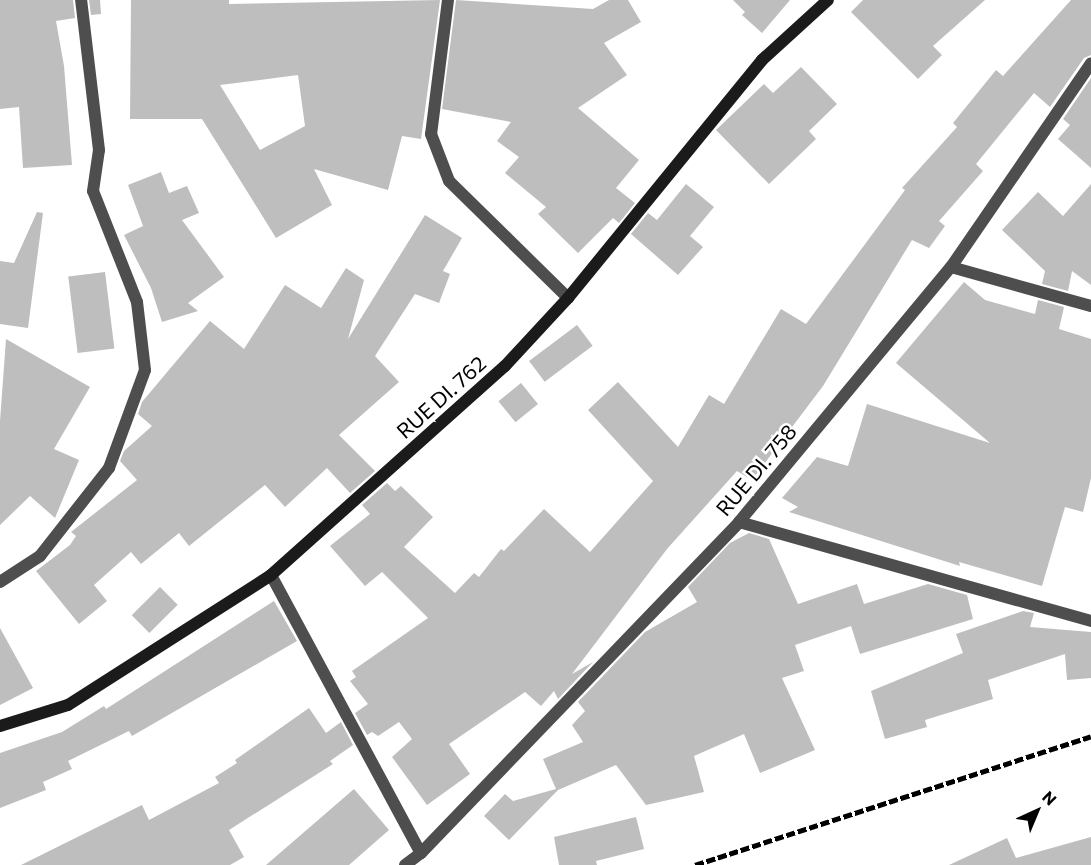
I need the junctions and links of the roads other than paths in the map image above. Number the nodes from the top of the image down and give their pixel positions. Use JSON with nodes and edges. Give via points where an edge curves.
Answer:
{"nodes":[{"id":1,"x":81,"y":0,"type":"edge"},
{"id":2,"x":448,"y":0,"type":"edge"},
{"id":3,"x":828,"y":0,"type":"edge"},
{"id":4,"x":1091,"y":63,"type":"edge"},
{"id":5,"x":951,"y":267,"type":"junction"},
{"id":6,"x":568,"y":298,"type":"junction"},
{"id":7,"x":1091,"y":306,"type":"edge"},
{"id":8,"x":739,"y":522,"type":"junction"},
{"id":9,"x":271,"y":575,"type":"junction"},
{"id":10,"x":0,"y":582,"type":"edge"},
{"id":11,"x":1091,"y":621,"type":"edge"},
{"id":12,"x":0,"y":726,"type":"edge"},
{"id":13,"x":421,"y":853,"type":"junction"},
{"id":14,"x":405,"y":865,"type":"edge"}],
"edges":[{"from":1,"to":10,"type":"street","via":[[99,150],[93,191],[137,302],[145,370],[109,468],[40,556]]},
{"from":2,"to":6,"type":"street","via":[[431,134],[449,181]]},
{"from":3,"to":6,"type":"street","name":"RUE DI. 762","via":[[762,60]]},
{"from":4,"to":5,"type":"street","name":"RUE DI. 758"},
{"from":5,"to":7,"type":"street"},
{"from":5,"to":8,"type":"street","name":"RUE DI. 758"},
{"from":6,"to":9,"type":"street","name":"RUE DI. 762","via":[[505,366]]},
{"from":8,"to":11,"type":"street"},
{"from":8,"to":13,"type":"street","name":"RUE DI. 758"},
{"from":9,"to":12,"type":"street","name":"RUE DI. 762","via":[[68,705]]},
{"from":9,"to":13,"type":"street"},
{"from":13,"to":14,"type":"street","name":"RUE DI. 758"}]}
